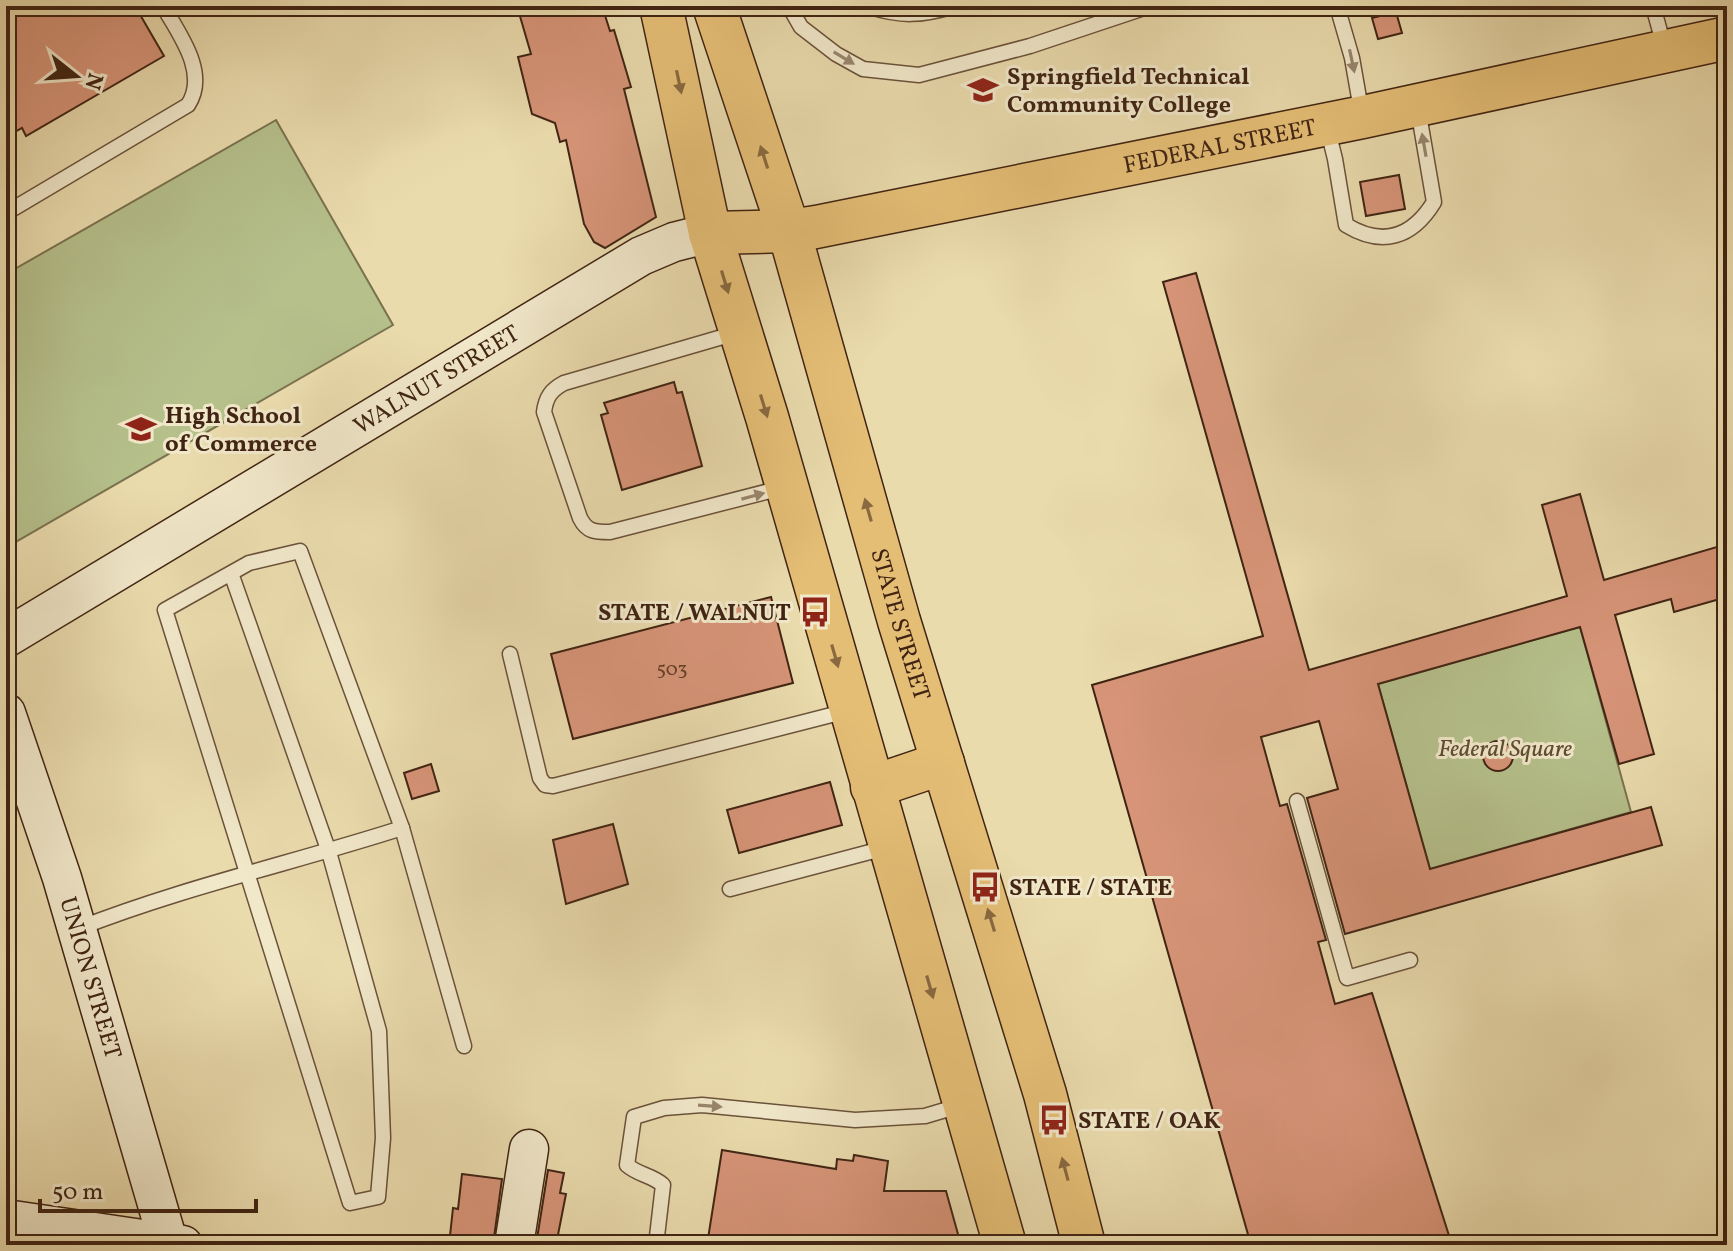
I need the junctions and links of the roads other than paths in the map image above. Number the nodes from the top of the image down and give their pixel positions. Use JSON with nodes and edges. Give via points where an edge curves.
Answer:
{"nodes":[{"id":1,"x":163,"y":6,"type":"edge"},
{"id":2,"x":661,"y":6,"type":"edge"},
{"id":3,"x":714,"y":6,"type":"edge"},
{"id":4,"x":789,"y":6,"type":"edge"},
{"id":5,"x":867,"y":6,"type":"edge"},
{"id":6,"x":954,"y":6,"type":"edge"},
{"id":7,"x":1150,"y":6,"type":"edge"},
{"id":8,"x":1337,"y":6,"type":"edge"},
{"id":9,"x":1653,"y":6,"type":"edge"},
{"id":10,"x":1727,"y":38,"type":"edge"},
{"id":11,"x":1666,"y":50,"type":"junction"},
{"id":12,"x":1418,"y":105,"type":"junction"},
{"id":13,"x":1344,"y":121,"type":"junction"},
{"id":14,"x":6,"y":213,"type":"edge"},
{"id":15,"x":789,"y":231,"type":"junction"},
{"id":16,"x":710,"y":233,"type":"junction"},
{"id":17,"x":741,"y":331,"type":"junction"},
{"id":18,"x":787,"y":487,"type":"junction"},
{"id":19,"x":231,"y":573,"type":"junction"},
{"id":20,"x":6,"y":638,"type":"edge"},
{"id":21,"x":510,"y":654,"type":"dead end"},
{"id":22,"x":850,"y":710,"type":"junction"},
{"id":23,"x":6,"y":713,"type":"edge"},
{"id":24,"x":943,"y":763,"type":"junction"},
{"id":25,"x":872,"y":787,"type":"junction"},
{"id":26,"x":1297,"y":801,"type":"dead end"},
{"id":27,"x":402,"y":828,"type":"junction"},
{"id":28,"x":890,"y":847,"type":"junction"},
{"id":29,"x":329,"y":852,"type":"junction"},
{"id":30,"x":248,"y":871,"type":"junction"},
{"id":31,"x":730,"y":889,"type":"dead end"},
{"id":32,"x":77,"y":929,"type":"junction"},
{"id":33,"x":1410,"y":960,"type":"dead end"},
{"id":34,"x":464,"y":1046,"type":"dead end"},
{"id":35,"x":964,"y":1104,"type":"junction"},
{"id":36,"x":529,"y":1149,"type":"dead end"},
{"id":37,"x":6,"y":1219,"type":"edge"},
{"id":38,"x":174,"y":1244,"type":"edge"},
{"id":39,"x":514,"y":1245,"type":"edge"},
{"id":40,"x":656,"y":1245,"type":"edge"},
{"id":41,"x":1005,"y":1245,"type":"edge"},
{"id":42,"x":1084,"y":1245,"type":"edge"}],
"edges":[{"from":1,"to":14,"type":"lane","via":[[194,67],[196,87],[188,105]]},
{"from":2,"to":16,"type":"main road","one_way":true},
{"from":15,"to":3,"type":"main road","name":"STATE STREET","one_way":true},
{"from":4,"to":7,"type":"lane","one_way":true,"via":[[801,27],[863,69],[919,75]]},
{"from":5,"to":6,"type":"lane","via":[[924,15]]},
{"from":8,"to":13,"type":"lane","one_way":true,"via":[[1352,58]]},
{"from":9,"to":11,"type":"lane"},
{"from":10,"to":11,"type":"main road","name":"FEDERAL STREET"},
{"from":11,"to":12,"type":"main road","name":"FEDERAL STREET"},
{"from":12,"to":13,"type":"main road","name":"FEDERAL STREET"},
{"from":13,"to":12,"type":"lane","one_way":true,"via":[[1335,159],[1346,225],[1383,238],[1416,227],[1434,202]]},
{"from":13,"to":15,"type":"main road","name":"FEDERAL STREET"},
{"from":15,"to":16,"type":"main road","name":"FEDERAL STREET"},
{"from":24,"to":15,"type":"main road","name":"STATE STREET","one_way":true},
{"from":16,"to":17,"type":"main road","one_way":true},
{"from":16,"to":20,"type":"main road","name":"WALNUT STREET","via":[[641,256]]},
{"from":17,"to":18,"type":"main road","one_way":true},
{"from":17,"to":18,"type":"lane","one_way":true,"via":[[564,383],[545,400],[544,412],[580,518],[593,532]]},
{"from":18,"to":22,"type":"main road","one_way":true},
{"from":19,"to":27,"type":"lane","via":[[249,563],[300,551]]},
{"from":19,"to":29,"type":"lane"},
{"from":19,"to":30,"type":"lane","via":[[165,610]]},
{"from":21,"to":22,"type":"lane","via":[[545,785]]},
{"from":22,"to":25,"type":"main road"},
{"from":23,"to":32,"type":"main road","name":"UNION STREET"},
{"from":24,"to":25,"type":"main road"},
{"from":42,"to":24,"type":"main road","name":"STATE STREET","one_way":true,"via":[[1045,1094]]},
{"from":25,"to":28,"type":"main road"},
{"from":26,"to":33,"type":"lane","via":[[1347,978]]},
{"from":27,"to":29,"type":"lane"},
{"from":27,"to":34,"type":"lane"},
{"from":28,"to":31,"type":"lane"},
{"from":28,"to":35,"type":"main road","one_way":true},
{"from":29,"to":30,"type":"lane"},
{"from":29,"to":30,"type":"lane","via":[[379,1031],[383,1138],[378,1197],[350,1203]]},
{"from":30,"to":32,"type":"lane"},
{"from":32,"to":38,"type":"main road","name":"UNION STREET"},
{"from":40,"to":35,"type":"lane","one_way":true,"via":[[663,1185],[627,1165],[634,1117],[702,1105],[855,1120],[925,1116]]},
{"from":35,"to":41,"type":"main road"},
{"from":36,"to":39,"type":"main road"},
{"from":37,"to":38,"type":"main road"}]}
